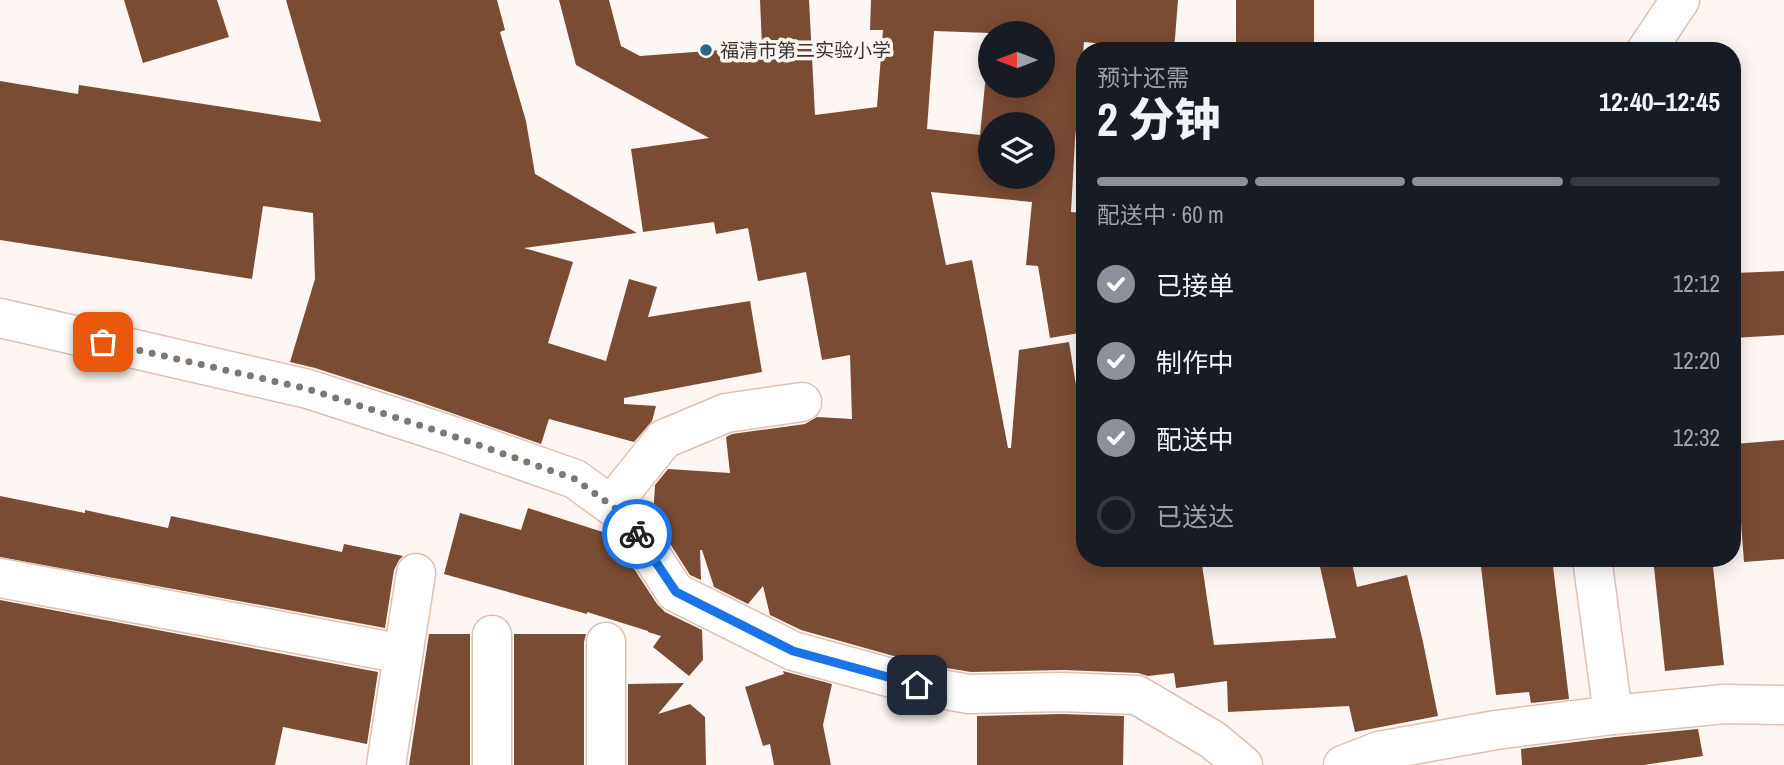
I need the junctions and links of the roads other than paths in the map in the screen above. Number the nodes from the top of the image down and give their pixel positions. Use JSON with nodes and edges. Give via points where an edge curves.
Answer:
{"nodes":[{"id":1,"x":1680,"y":0,"type":"edge"},
{"id":2,"x":1652,"y":42,"type":"edge"},
{"id":3,"x":0,"y":318,"type":"edge"},
{"id":4,"x":802,"y":402,"type":"dead end"},
{"id":5,"x":611,"y":505,"type":"junction"},
{"id":6,"x":1593,"y":567,"type":"edge"},
{"id":7,"x":416,"y":573,"type":"dead end"},
{"id":8,"x":0,"y":578,"type":"edge"},
{"id":9,"x":492,"y":635,"type":"dead end"},
{"id":10,"x":606,"y":642,"type":"dead end"},
{"id":11,"x":404,"y":654,"type":"junction"},
{"id":12,"x":1784,"y":705,"type":"edge"},
{"id":13,"x":1613,"y":715,"type":"junction"},
{"id":14,"x":386,"y":765,"type":"edge"},
{"id":15,"x":492,"y":765,"type":"edge"},
{"id":16,"x":606,"y":765,"type":"edge"},
{"id":17,"x":1243,"y":765,"type":"edge"},
{"id":18,"x":1343,"y":765,"type":"edge"}],
"edges":[{"from":1,"to":2,"type":"street"},
{"from":3,"to":5,"type":"street","via":[[308,389],[575,479]]},
{"from":4,"to":5,"type":"street","via":[[726,413],[664,439]]},
{"from":5,"to":17,"type":"street","via":[[626,516],[676,592],[793,651],[917,685],[970,694],[1137,695],[1213,740]]},
{"from":6,"to":13,"type":"street"},
{"from":7,"to":11,"type":"street"},
{"from":8,"to":11,"type":"street"},
{"from":9,"to":15,"type":"street"},
{"from":10,"to":16,"type":"street"},
{"from":11,"to":14,"type":"street"},
{"from":12,"to":13,"type":"street","via":[[1724,704]]},
{"from":13,"to":18,"type":"street","via":[[1379,751]]}]}
